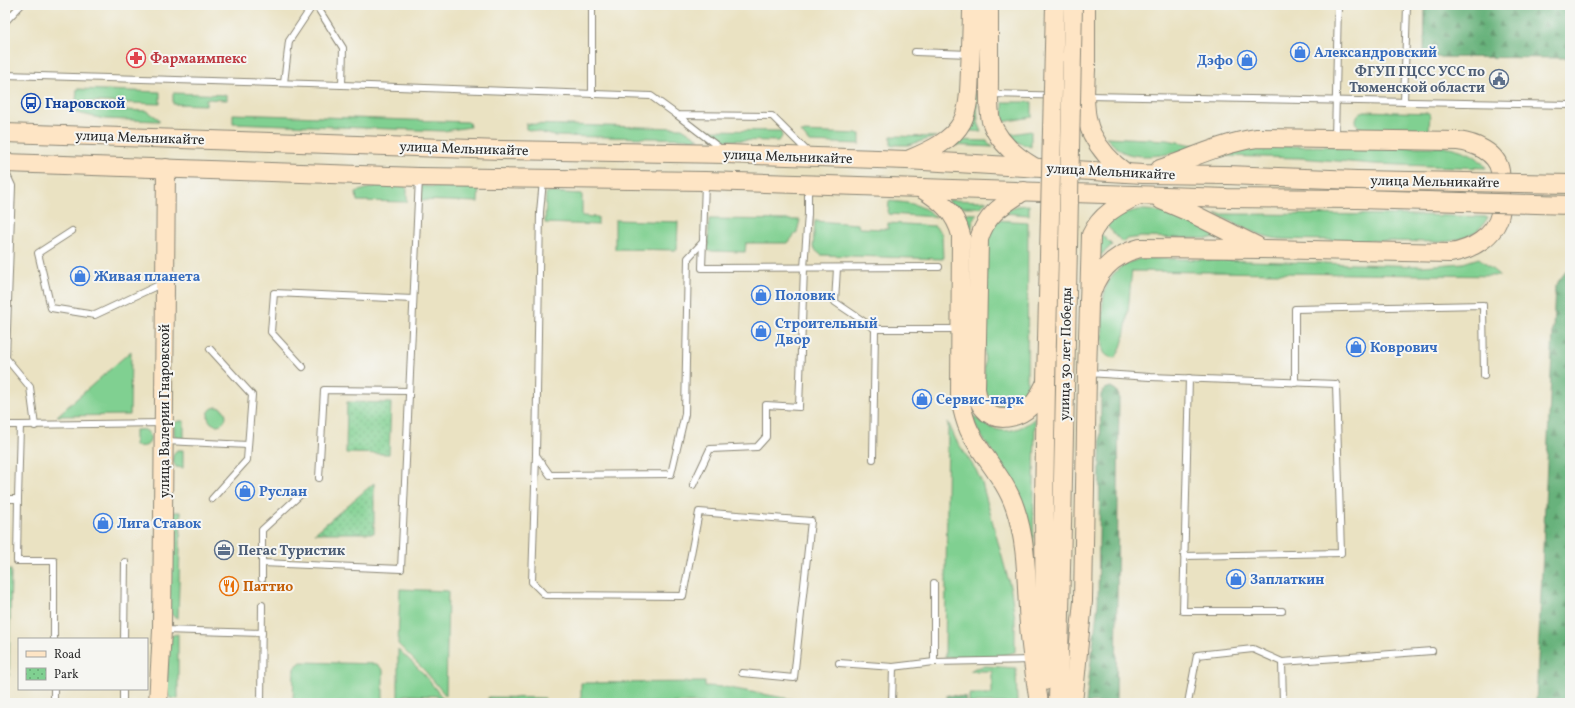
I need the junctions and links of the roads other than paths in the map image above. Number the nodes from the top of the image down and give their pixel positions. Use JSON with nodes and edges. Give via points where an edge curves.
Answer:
{"nodes":[{"id":1,"x":22,"y":5,"type":"edge"},
{"id":2,"x":312,"y":5,"type":"edge"},
{"id":3,"x":316,"y":5,"type":"edge"},
{"id":4,"x":592,"y":5,"type":"edge"},
{"id":5,"x":972,"y":5,"type":"edge"},
{"id":6,"x":989,"y":5,"type":"edge"},
{"id":7,"x":1054,"y":5,"type":"edge"},
{"id":8,"x":1072,"y":5,"type":"edge"},
{"id":9,"x":1086,"y":5,"type":"edge"},
{"id":10,"x":1338,"y":5,"type":"edge"},
{"id":11,"x":1406,"y":5,"type":"edge"},
{"id":12,"x":5,"y":22,"type":"edge"},
{"id":13,"x":915,"y":52,"type":"dead end"},
{"id":14,"x":971,"y":54,"type":"junction"},
{"id":15,"x":5,"y":75,"type":"edge"},
{"id":16,"x":284,"y":83,"type":"junction"},
{"id":17,"x":342,"y":84,"type":"junction"},
{"id":18,"x":592,"y":94,"type":"junction"},
{"id":19,"x":989,"y":94,"type":"junction"},
{"id":20,"x":1085,"y":96,"type":"junction"},
{"id":21,"x":1336,"y":101,"type":"junction"},
{"id":22,"x":1404,"y":102,"type":"junction"},
{"id":23,"x":1570,"y":106,"type":"edge"},
{"id":24,"x":676,"y":115,"type":"junction"},
{"id":25,"x":5,"y":133,"type":"edge"},
{"id":26,"x":1335,"y":138,"type":"junction"},
{"id":27,"x":726,"y":154,"type":"junction"},
{"id":28,"x":813,"y":157,"type":"junction"},
{"id":29,"x":908,"y":160,"type":"junction"},
{"id":30,"x":5,"y":163,"type":"edge"},
{"id":31,"x":1035,"y":167,"type":"junction"},
{"id":32,"x":166,"y":168,"type":"junction"},
{"id":33,"x":5,"y":171,"type":"edge"},
{"id":34,"x":1135,"y":173,"type":"junction"},
{"id":35,"x":419,"y":178,"type":"junction"},
{"id":36,"x":543,"y":180,"type":"junction"},
{"id":37,"x":705,"y":181,"type":"junction"},
{"id":38,"x":808,"y":184,"type":"junction"},
{"id":39,"x":1570,"y":184,"type":"edge"},
{"id":40,"x":922,"y":189,"type":"junction"},
{"id":41,"x":1024,"y":191,"type":"junction"},
{"id":42,"x":1141,"y":195,"type":"junction"},
{"id":43,"x":1570,"y":204,"type":"edge"},
{"id":44,"x":8,"y":207,"type":"edge"},
{"id":45,"x":72,"y":231,"type":"dead end"},
{"id":46,"x":703,"y":242,"type":"junction"},
{"id":47,"x":1263,"y":249,"type":"junction"},
{"id":48,"x":938,"y":267,"type":"dead end"},
{"id":49,"x":804,"y":268,"type":"junction"},
{"id":50,"x":837,"y":268,"type":"junction"},
{"id":51,"x":164,"y":282,"type":"junction"},
{"id":52,"x":413,"y":299,"type":"junction"},
{"id":53,"x":1089,"y":303,"type":"junction"},
{"id":54,"x":875,"y":329,"type":"junction"},
{"id":55,"x":961,"y":329,"type":"junction"},
{"id":56,"x":210,"y":349,"type":"dead end"},
{"id":57,"x":6,"y":358,"type":"edge"},
{"id":58,"x":303,"y":367,"type":"dead end"},
{"id":59,"x":1087,"y":373,"type":"junction"},
{"id":60,"x":1484,"y":376,"type":"dead end"},
{"id":61,"x":1189,"y":378,"type":"junction"},
{"id":62,"x":1046,"y":382,"type":"junction"},
{"id":63,"x":1295,"y":383,"type":"junction"},
{"id":64,"x":409,"y":391,"type":"junction"},
{"id":65,"x":164,"y":422,"type":"junction"},
{"id":66,"x":5,"y":425,"type":"edge"},
{"id":67,"x":20,"y":426,"type":"junction"},
{"id":68,"x":35,"y":426,"type":"junction"},
{"id":69,"x":165,"y":441,"type":"junction"},
{"id":70,"x":248,"y":445,"type":"junction"},
{"id":71,"x":536,"y":455,"type":"junction"},
{"id":72,"x":873,"y":459,"type":"dead end"},
{"id":73,"x":319,"y":478,"type":"dead end"},
{"id":74,"x":693,"y":485,"type":"dead end"},
{"id":75,"x":300,"y":495,"type":"dead end"},
{"id":76,"x":5,"y":499,"type":"edge"},
{"id":77,"x":18,"y":499,"type":"junction"},
{"id":78,"x":212,"y":499,"type":"dead end"},
{"id":79,"x":1184,"y":556,"type":"junction"},
{"id":80,"x":125,"y":562,"type":"dead end"},
{"id":81,"x":262,"y":563,"type":"junction"},
{"id":82,"x":262,"y":579,"type":"dead end"},
{"id":83,"x":934,"y":584,"type":"dead end"},
{"id":84,"x":262,"y":605,"type":"dead end"},
{"id":85,"x":1282,"y":611,"type":"dead end"},
{"id":86,"x":162,"y":630,"type":"junction"},
{"id":87,"x":262,"y":633,"type":"junction"},
{"id":88,"x":54,"y":638,"type":"edge"},
{"id":89,"x":124,"y":638,"type":"edge"},
{"id":90,"x":1432,"y":651,"type":"dead end"},
{"id":91,"x":1032,"y":660,"type":"junction"},
{"id":92,"x":934,"y":662,"type":"junction"},
{"id":93,"x":1282,"y":662,"type":"junction"},
{"id":94,"x":839,"y":663,"type":"dead end"},
{"id":95,"x":892,"y":667,"type":"junction"},
{"id":96,"x":742,"y":673,"type":"dead end"},
{"id":97,"x":54,"y":690,"type":"edge"},
{"id":98,"x":123,"y":690,"type":"edge"},
{"id":99,"x":54,"y":703,"type":"edge"},
{"id":100,"x":122,"y":703,"type":"edge"},
{"id":101,"x":158,"y":703,"type":"edge"},
{"id":102,"x":261,"y":703,"type":"edge"},
{"id":103,"x":892,"y":703,"type":"edge"},
{"id":104,"x":1038,"y":703,"type":"edge"},
{"id":105,"x":1045,"y":703,"type":"edge"},
{"id":106,"x":1058,"y":703,"type":"edge"},
{"id":107,"x":1073,"y":703,"type":"edge"},
{"id":108,"x":1188,"y":703,"type":"edge"},
{"id":109,"x":1283,"y":703,"type":"edge"}],
"edges":[{"from":1,"to":12,"type":"lane"},
{"from":2,"to":16,"type":"lane","via":[[289,41]]},
{"from":3,"to":17,"type":"lane","via":[[344,48]]},
{"from":4,"to":18,"type":"lane"},
{"from":5,"to":14,"type":"street"},
{"from":6,"to":19,"type":"street"},
{"from":7,"to":62,"type":"street","name":"улица 30 лет Победы","bridge":true},
{"from":8,"to":106,"type":"street","name":"улица 30 лет Победы","bridge":true},
{"from":9,"to":20,"type":"street"},
{"from":10,"to":21,"type":"lane"},
{"from":11,"to":22,"type":"lane"},
{"from":13,"to":14,"type":"lane"},
{"from":14,"to":29,"type":"street","via":[[969,96],[962,123],[936,147]]},
{"from":15,"to":16,"type":"lane"},
{"from":16,"to":17,"type":"lane"},
{"from":17,"to":18,"type":"lane"},
{"from":18,"to":24,"type":"lane","via":[[651,96]]},
{"from":19,"to":20,"type":"lane"},
{"from":19,"to":31,"type":"street","via":[[996,132],[1009,150]]},
{"from":20,"to":21,"type":"lane"},
{"from":20,"to":34,"type":"street","via":[[1087,120],[1101,149],[1112,161]]},
{"from":21,"to":22,"type":"lane"},
{"from":21,"to":26,"type":"lane"},
{"from":22,"to":23,"type":"lane"},
{"from":24,"to":27,"type":"lane"},
{"from":24,"to":28,"type":"lane","via":[[772,116]]},
{"from":25,"to":27,"type":"street","name":"улица Мельникайте","via":[[501,150]]},
{"from":26,"to":34,"type":"street","via":[[1240,140],[1176,164]]},
{"from":26,"to":47,"type":"street","via":[[1458,141],[1481,148],[1495,161],[1500,171],[1501,213],[1497,223],[1476,244],[1450,253]]},
{"from":27,"to":28,"type":"street","name":"улица Мельникайте"},
{"from":28,"to":29,"type":"street","name":"улица Мельникайте"},
{"from":29,"to":31,"type":"street","name":"улица Мельникайте"},
{"from":30,"to":32,"type":"street","name":"улица Мельникайте"},
{"from":31,"to":34,"type":"street","name":"улица Мельникайте"},
{"from":32,"to":35,"type":"street","name":"улица Мельникайте"},
{"from":32,"to":51,"type":"street","name":"улица Валерии Гнаровской"},
{"from":33,"to":44,"type":"lane","via":[[12,186]]},
{"from":34,"to":39,"type":"street","name":"улица Мельникайте","bridge":true},
{"from":35,"to":36,"type":"street","name":"улица Мельникайте"},
{"from":35,"to":52,"type":"lane"},
{"from":36,"to":37,"type":"street","name":"улица Мельникайте"},
{"from":36,"to":71,"type":"lane","via":[[540,212]]},
{"from":37,"to":38,"type":"street","name":"улица Мельникайте"},
{"from":37,"to":46,"type":"lane"},
{"from":38,"to":40,"type":"street","name":"улица Мельникайте"},
{"from":38,"to":49,"type":"lane"},
{"from":40,"to":41,"type":"street","name":"улица Мельникайте"},
{"from":40,"to":55,"type":"street","via":[[944,204],[958,223],[961,235]]},
{"from":41,"to":42,"type":"street","name":"улица Мельникайте"},
{"from":41,"to":62,"type":"street","via":[[991,215],[979,239],[976,389],[983,409],[997,417],[1009,418],[1032,406]]},
{"from":42,"to":43,"type":"street","name":"улица Мельникайте","bridge":true},
{"from":42,"to":47,"type":"street","via":[[1169,203]]},
{"from":42,"to":53,"type":"street","via":[[1115,207],[1099,221],[1091,235]]},
{"from":44,"to":57,"type":"lane"},
{"from":45,"to":51,"type":"lane","via":[[38,253],[51,308],[95,314]]},
{"from":46,"to":49,"type":"lane","via":[[702,268]]},
{"from":46,"to":71,"type":"lane","via":[[688,258],[685,414],[671,474],[550,475]]},
{"from":47,"to":53,"type":"street","via":[[1150,248],[1131,251],[1113,260],[1099,274]]},
{"from":48,"to":50,"type":"lane"},
{"from":49,"to":50,"type":"lane"},
{"from":49,"to":74,"type":"lane","via":[[799,407],[766,405],[766,437],[757,448],[710,449]]},
{"from":50,"to":54,"type":"lane","via":[[836,302]]},
{"from":51,"to":65,"type":"street","name":"улица Валерии Гнаровской"},
{"from":52,"to":58,"type":"lane","via":[[274,293],[271,332]]},
{"from":52,"to":64,"type":"lane"},
{"from":53,"to":59,"type":"street"},
{"from":54,"to":55,"type":"lane"},
{"from":54,"to":72,"type":"lane"},
{"from":55,"to":91,"type":"street","via":[[960,398],[964,416],[970,431],[1008,491],[1020,525]]},
{"from":56,"to":70,"type":"lane","via":[[252,395]]},
{"from":57,"to":68,"type":"lane","via":[[30,387]]},
{"from":59,"to":61,"type":"lane"},
{"from":59,"to":107,"type":"street","via":[[1083,601]]},
{"from":60,"to":63,"type":"lane","via":[[1483,305],[1295,309]]},
{"from":61,"to":63,"type":"lane"},
{"from":61,"to":79,"type":"lane"},
{"from":62,"to":105,"type":"street","name":"улица 30 лет Победы"},
{"from":63,"to":79,"type":"lane","via":[[1336,384],[1341,553]]},
{"from":64,"to":73,"type":"lane","via":[[324,390]]},
{"from":64,"to":81,"type":"lane","via":[[402,569]]},
{"from":65,"to":68,"type":"lane"},
{"from":65,"to":69,"type":"street","name":"улица Валерии Гнаровской"},
{"from":66,"to":67,"type":"lane"},
{"from":67,"to":68,"type":"lane"},
{"from":67,"to":77,"type":"lane"},
{"from":69,"to":70,"type":"lane"},
{"from":69,"to":86,"type":"street","name":"улица Валерии Гнаровской"},
{"from":70,"to":78,"type":"lane","via":[[247,460]]},
{"from":71,"to":96,"type":"lane","via":[[532,582],[545,595],[683,596],[699,512],[811,521],[794,678]]},
{"from":75,"to":81,"type":"lane","via":[[262,530]]},
{"from":76,"to":77,"type":"lane"},
{"from":77,"to":88,"type":"lane","via":[[17,560],[54,561]]},
{"from":79,"to":85,"type":"lane","via":[[1183,611]]},
{"from":80,"to":89,"type":"lane"},
{"from":81,"to":82,"type":"lane"},
{"from":83,"to":92,"type":"lane"},
{"from":84,"to":87,"type":"lane"},
{"from":86,"to":87,"type":"lane"},
{"from":86,"to":101,"type":"street","name":"улица Валерии Гнаровской"},
{"from":87,"to":102,"type":"lane"},
{"from":90,"to":93,"type":"lane"},
{"from":91,"to":92,"type":"lane"},
{"from":91,"to":104,"type":"street"},
{"from":92,"to":95,"type":"lane"},
{"from":93,"to":108,"type":"lane","via":[[1253,649],[1196,655]]},
{"from":93,"to":109,"type":"lane"},
{"from":94,"to":95,"type":"lane"},
{"from":95,"to":103,"type":"lane"},
{"from":97,"to":99,"type":"lane"},
{"from":98,"to":100,"type":"lane"}]}
